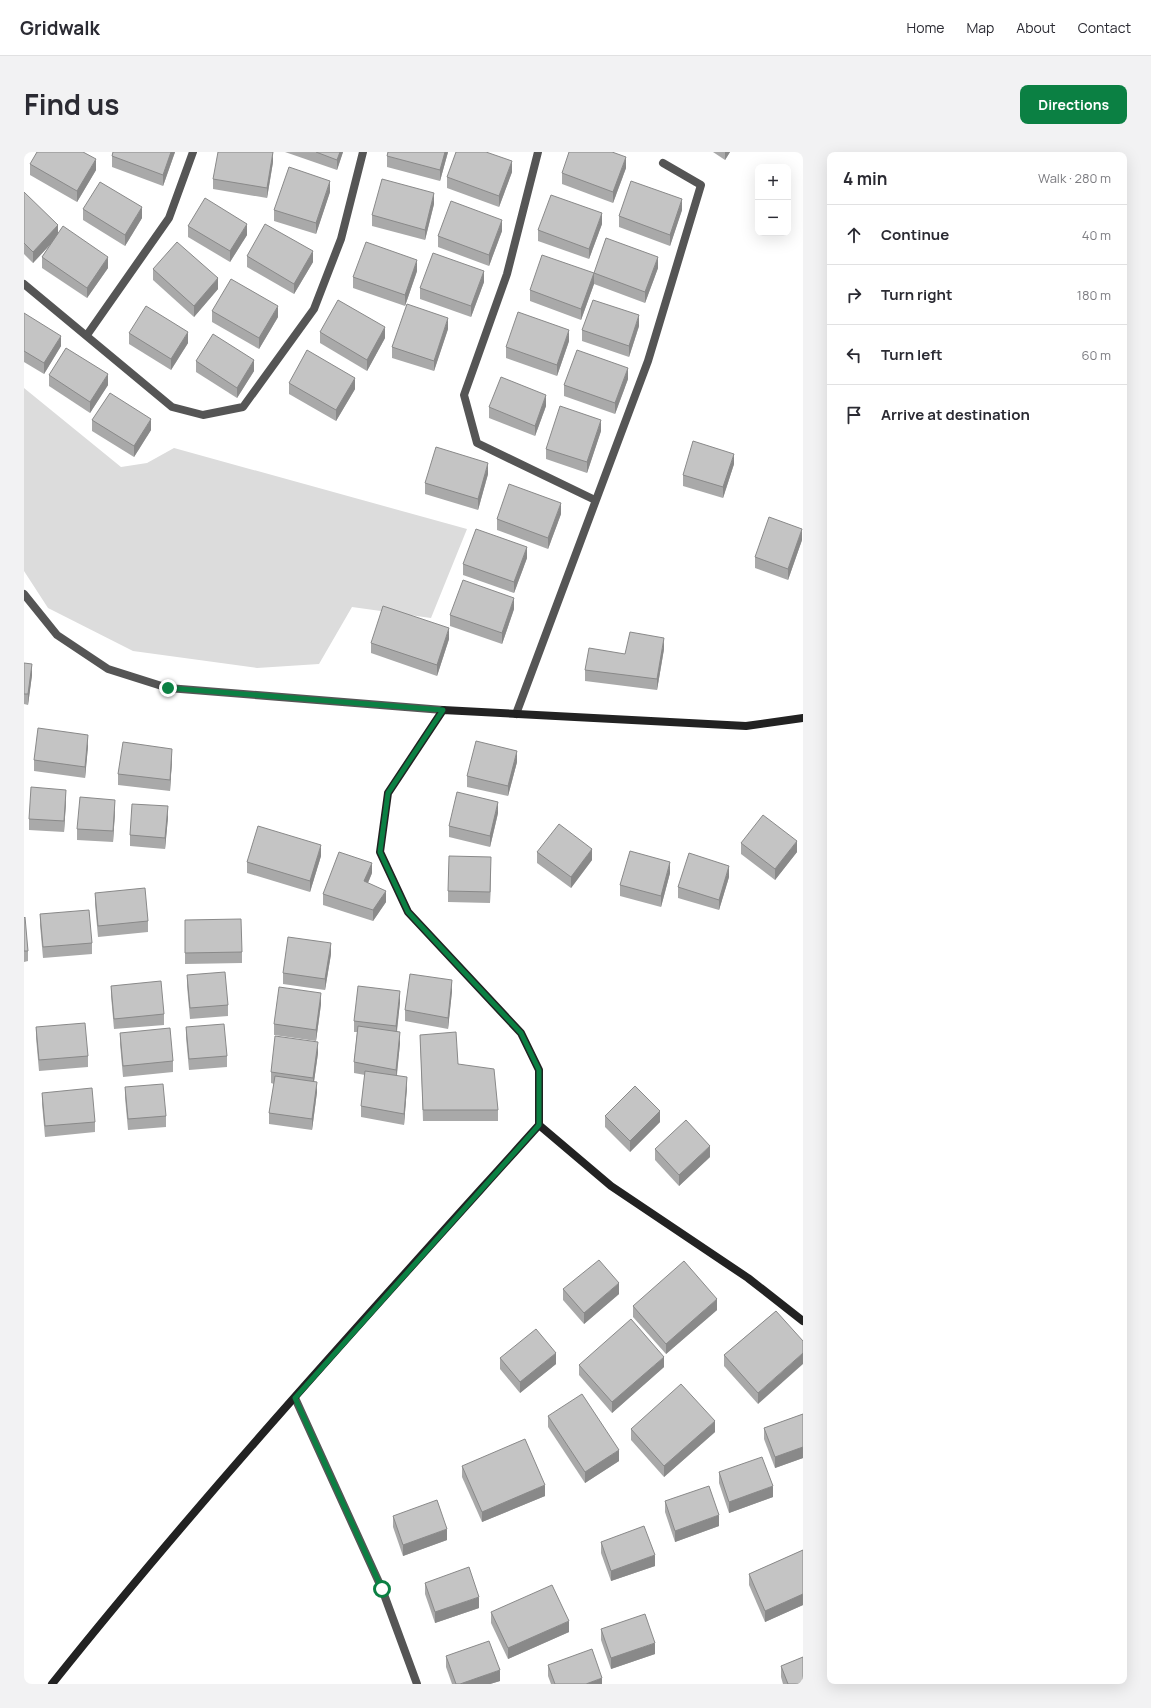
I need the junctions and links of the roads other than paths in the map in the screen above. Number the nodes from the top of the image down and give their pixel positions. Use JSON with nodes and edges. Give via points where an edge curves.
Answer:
{"nodes":[{"id":1,"x":193,"y":152,"type":"edge"},
{"id":2,"x":363,"y":152,"type":"edge"},
{"id":3,"x":538,"y":152,"type":"edge"},
{"id":4,"x":663,"y":163,"type":"dead end"},
{"id":5,"x":24,"y":284,"type":"edge"},
{"id":6,"x":87,"y":335,"type":"junction"},
{"id":7,"x":595,"y":500,"type":"junction"},
{"id":8,"x":24,"y":594,"type":"edge"},
{"id":9,"x":443,"y":710,"type":"junction"},
{"id":10,"x":516,"y":714,"type":"junction"},
{"id":11,"x":803,"y":718,"type":"edge"},
{"id":12,"x":539,"y":1125,"type":"junction"},
{"id":13,"x":803,"y":1321,"type":"edge"},
{"id":14,"x":295,"y":1398,"type":"junction"},
{"id":15,"x":52,"y":1684,"type":"edge"},
{"id":16,"x":417,"y":1684,"type":"edge"}],
"edges":[{"from":1,"to":6,"type":"street","via":[[169,218]]},
{"from":2,"to":6,"type":"street","via":[[341,239],[314,309],[243,407],[203,415],[172,407]]},
{"from":3,"to":7,"type":"street","via":[[507,274],[464,395],[477,442]]},
{"from":4,"to":7,"type":"street","via":[[702,186],[648,361]]},
{"from":5,"to":6,"type":"street"},
{"from":7,"to":10,"type":"street"},
{"from":8,"to":9,"type":"street","via":[[57,635],[108,669],[168,688]]},
{"from":9,"to":10,"type":"street"},
{"from":9,"to":12,"type":"street","via":[[388,793],[380,852],[408,912],[521,1033],[539,1070]]},
{"from":10,"to":11,"type":"street","via":[[746,726]]},
{"from":12,"to":13,"type":"street","via":[[611,1186],[748,1278]]},
{"from":12,"to":14,"type":"street"},
{"from":14,"to":15,"type":"street","via":[[116,1604]]},
{"from":14,"to":16,"type":"street","via":[[382,1589]]}]}
